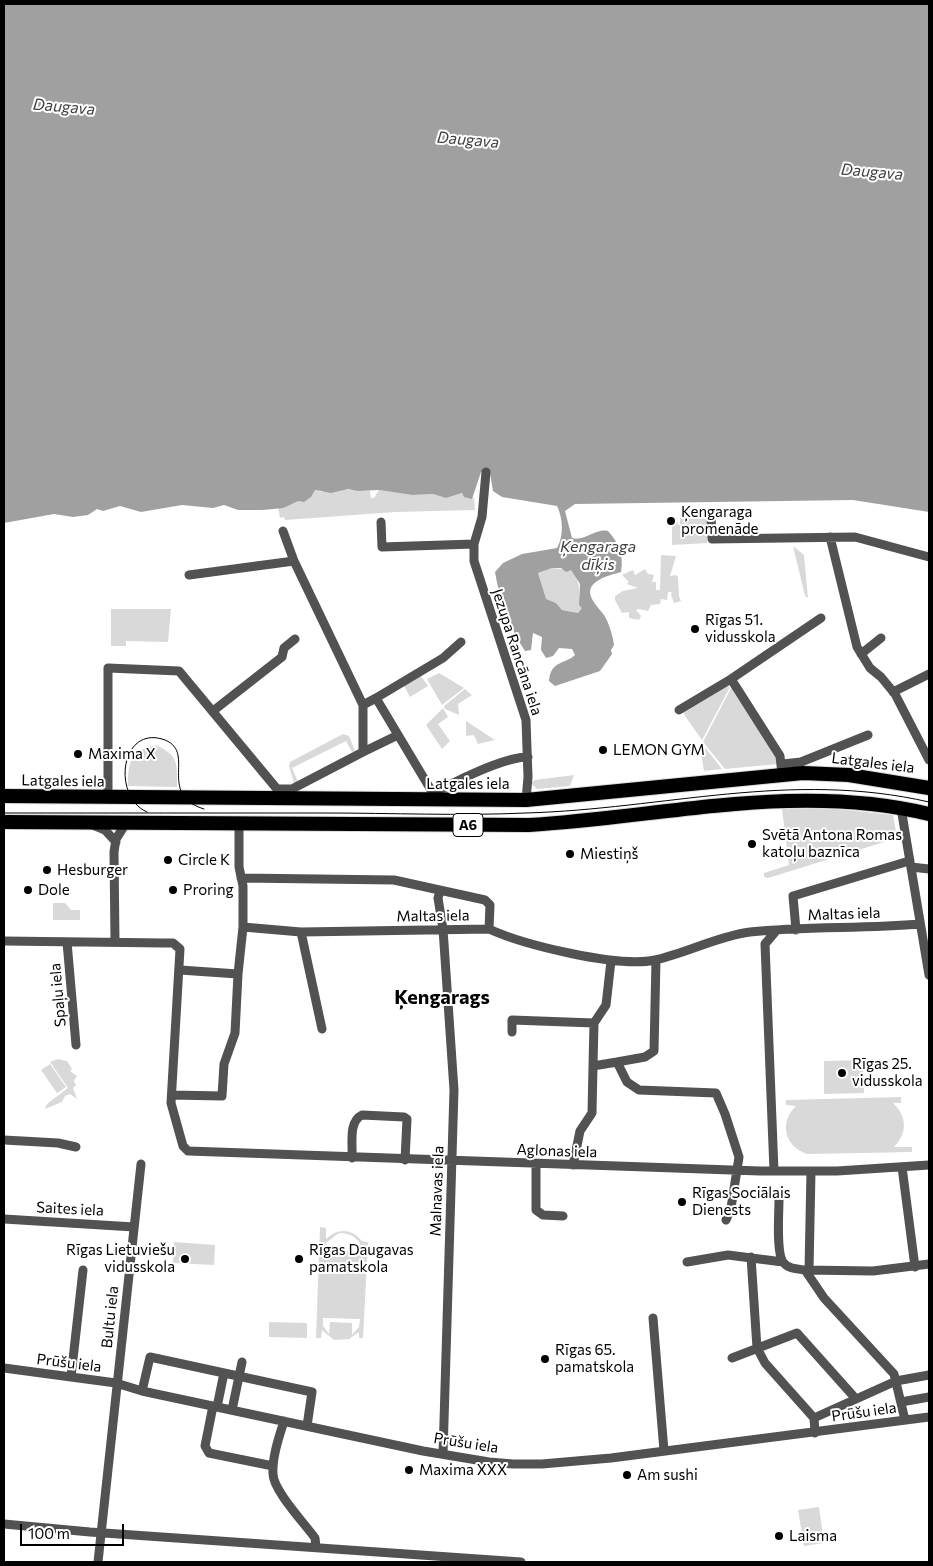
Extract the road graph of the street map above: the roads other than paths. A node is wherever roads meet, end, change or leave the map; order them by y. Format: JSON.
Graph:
{"nodes":[{"id":1,"x":486,"y":472,"type":"dead end"},
{"id":2,"x":711,"y":515,"type":"dead end"},
{"id":3,"x":381,"y":522,"type":"dead end"},
{"id":4,"x":283,"y":531,"type":"dead end"},
{"id":5,"x":830,"y":537,"type":"junction"},
{"id":6,"x":474,"y":544,"type":"junction"},
{"id":7,"x":929,"y":558,"type":"edge"},
{"id":8,"x":294,"y":561,"type":"junction"},
{"id":9,"x":189,"y":574,"type":"dead end"},
{"id":10,"x":821,"y":618,"type":"dead end"},
{"id":11,"x":881,"y":638,"type":"dead end"},
{"id":12,"x":295,"y":639,"type":"dead end"},
{"id":13,"x":461,"y":642,"type":"dead end"},
{"id":14,"x":861,"y":654,"type":"junction"},
{"id":15,"x":929,"y":674,"type":"edge"},
{"id":16,"x":731,"y":679,"type":"junction"},
{"id":17,"x":893,"y":692,"type":"junction"},
{"id":18,"x":376,"y":698,"type":"junction"},
{"id":19,"x":363,"y":705,"type":"junction"},
{"id":20,"x":679,"y":710,"type":"dead end"},
{"id":21,"x":214,"y":711,"type":"junction"},
{"id":22,"x":398,"y":735,"type":"junction"},
{"id":23,"x":868,"y":735,"type":"dead end"},
{"id":24,"x":363,"y":752,"type":"junction"},
{"id":25,"x":528,"y":757,"type":"junction"},
{"id":26,"x":929,"y":760,"type":"edge"},
{"id":27,"x":783,"y":769,"type":"junction"},
{"id":28,"x":929,"y":788,"type":"edge"},
{"id":29,"x":284,"y":794,"type":"junction"},
{"id":30,"x":437,"y":795,"type":"junction"},
{"id":31,"x":4,"y":796,"type":"edge"},
{"id":32,"x":108,"y":797,"type":"junction"},
{"id":33,"x":558,"y":799,"type":"junction"},
{"id":34,"x":526,"y":800,"type":"junction"},
{"id":35,"x":901,"y":808,"type":"junction"},
{"id":36,"x":929,"y":814,"type":"edge"},
{"id":37,"x":4,"y":822,"type":"edge"},
{"id":38,"x":85,"y":822,"type":"junction"},
{"id":39,"x":126,"y":823,"type":"junction"},
{"id":40,"x":560,"y":823,"type":"junction"},
{"id":41,"x":239,"y":824,"type":"junction"},
{"id":42,"x":116,"y":842,"type":"junction"},
{"id":43,"x":910,"y":864,"type":"junction"},
{"id":44,"x":929,"y":869,"type":"edge"},
{"id":45,"x":241,"y":878,"type":"junction"},
{"id":46,"x":440,"y":891,"type":"junction"},
{"id":47,"x":920,"y":924,"type":"junction"},
{"id":48,"x":243,"y":927,"type":"junction"},
{"id":49,"x":443,"y":929,"type":"junction"},
{"id":50,"x":489,"y":929,"type":"junction"},
{"id":51,"x":796,"y":930,"type":"junction"},
{"id":52,"x":776,"y":931,"type":"junction"},
{"id":53,"x":301,"y":932,"type":"junction"},
{"id":54,"x":752,"y":932,"type":"junction"},
{"id":55,"x":4,"y":940,"type":"edge"},
{"id":56,"x":67,"y":942,"type":"junction"},
{"id":57,"x":115,"y":942,"type":"junction"},
{"id":58,"x":765,"y":944,"type":"junction"},
{"id":59,"x":656,"y":960,"type":"junction"},
{"id":60,"x":611,"y":961,"type":"junction"},
{"id":61,"x":180,"y":970,"type":"junction"},
{"id":62,"x":238,"y":974,"type":"junction"},
{"id":63,"x":929,"y":975,"type":"edge"},
{"id":64,"x":594,"y":1023,"type":"junction"},
{"id":65,"x":322,"y":1029,"type":"dead end"},
{"id":66,"x":512,"y":1032,"type":"dead end"},
{"id":67,"x":76,"y":1045,"type":"dead end"},
{"id":68,"x":617,"y":1062,"type":"junction"},
{"id":69,"x":593,"y":1066,"type":"junction"},
{"id":70,"x":172,"y":1095,"type":"junction"},
{"id":71,"x":4,"y":1140,"type":"edge"},
{"id":72,"x":76,"y":1147,"type":"dead end"},
{"id":73,"x":352,"y":1158,"type":"junction"},
{"id":74,"x":405,"y":1160,"type":"junction"},
{"id":75,"x":452,"y":1161,"type":"junction"},
{"id":76,"x":142,"y":1164,"type":"dead end"},
{"id":77,"x":536,"y":1164,"type":"junction"},
{"id":78,"x":573,"y":1165,"type":"junction"},
{"id":79,"x":929,"y":1165,"type":"edge"},
{"id":80,"x":902,"y":1167,"type":"junction"},
{"id":81,"x":738,"y":1170,"type":"junction"},
{"id":82,"x":774,"y":1171,"type":"junction"},
{"id":83,"x":811,"y":1171,"type":"junction"},
{"id":84,"x":779,"y":1200,"type":"dead end"},
{"id":85,"x":563,"y":1216,"type":"dead end"},
{"id":86,"x":4,"y":1219,"type":"edge"},
{"id":87,"x":726,"y":1220,"type":"dead end"},
{"id":88,"x":134,"y":1227,"type":"junction"},
{"id":89,"x":751,"y":1257,"type":"junction"},
{"id":90,"x":687,"y":1262,"type":"dead end"},
{"id":91,"x":783,"y":1262,"type":"junction"},
{"id":92,"x":929,"y":1264,"type":"edge"},
{"id":93,"x":915,"y":1267,"type":"junction"},
{"id":94,"x":82,"y":1270,"type":"dead end"},
{"id":95,"x":807,"y":1270,"type":"junction"},
{"id":96,"x":653,"y":1318,"type":"dead end"},
{"id":97,"x":757,"y":1348,"type":"junction"},
{"id":98,"x":732,"y":1358,"type":"dead end"},
{"id":99,"x":242,"y":1362,"type":"dead end"},
{"id":100,"x":4,"y":1368,"type":"edge"},
{"id":101,"x":224,"y":1373,"type":"junction"},
{"id":102,"x":929,"y":1375,"type":"edge"},
{"id":103,"x":239,"y":1376,"type":"junction"},
{"id":104,"x":71,"y":1377,"type":"junction"},
{"id":105,"x":896,"y":1381,"type":"junction"},
{"id":106,"x":116,"y":1383,"type":"junction"},
{"id":107,"x":142,"y":1391,"type":"junction"},
{"id":108,"x":929,"y":1397,"type":"edge"},
{"id":109,"x":856,"y":1399,"type":"junction"},
{"id":110,"x":901,"y":1402,"type":"junction"},
{"id":111,"x":215,"y":1406,"type":"junction"},
{"id":112,"x":232,"y":1410,"type":"junction"},
{"id":113,"x":929,"y":1417,"type":"edge"},
{"id":114,"x":814,"y":1418,"type":"junction"},
{"id":115,"x":904,"y":1420,"type":"junction"},
{"id":116,"x":284,"y":1421,"type":"junction"},
{"id":117,"x":307,"y":1426,"type":"junction"},
{"id":118,"x":815,"y":1433,"type":"junction"},
{"id":119,"x":664,"y":1452,"type":"junction"},
{"id":120,"x":443,"y":1454,"type":"junction"},
{"id":121,"x":273,"y":1466,"type":"junction"},
{"id":122,"x":4,"y":1524,"type":"edge"},
{"id":123,"x":101,"y":1532,"type":"junction"},
{"id":124,"x":316,"y":1546,"type":"junction"},
{"id":125,"x":98,"y":1562,"type":"edge"},
{"id":126,"x":521,"y":1562,"type":"edge"}],
"edges":[{"from":1,"to":6,"type":"street"},
{"from":2,"to":5,"type":"street"},
{"from":3,"to":6,"type":"street"},
{"from":4,"to":8,"type":"street"},
{"from":5,"to":7,"type":"street"},
{"from":5,"to":14,"type":"street"},
{"from":6,"to":25,"type":"street","name":"Jezupa Rancāna iela"},
{"from":8,"to":9,"type":"street"},
{"from":8,"to":19,"type":"street"},
{"from":10,"to":16,"type":"street"},
{"from":11,"to":14,"type":"street"},
{"from":12,"to":21,"type":"street"},
{"from":13,"to":18,"type":"street"},
{"from":14,"to":17,"type":"street"},
{"from":15,"to":17,"type":"street"},
{"from":16,"to":20,"type":"street"},
{"from":16,"to":27,"type":"street"},
{"from":17,"to":26,"type":"street"},
{"from":18,"to":19,"type":"street"},
{"from":18,"to":22,"type":"street"},
{"from":19,"to":24,"type":"street"},
{"from":21,"to":29,"type":"street"},
{"from":21,"to":32,"type":"street"},
{"from":22,"to":24,"type":"street"},
{"from":22,"to":30,"type":"street"},
{"from":23,"to":27,"type":"street"},
{"from":24,"to":29,"type":"street"},
{"from":25,"to":30,"type":"street"},
{"from":25,"to":34,"type":"street","name":"Jezupa Rancāna iela"},
{"from":27,"to":28,"type":"highway","name":"Latgales iela","number":"A6"},
{"from":27,"to":33,"type":"highway","name":"Latgales iela","number":"A6"},
{"from":29,"to":30,"type":"highway","name":"Latgales iela","number":"A6"},
{"from":29,"to":32,"type":"highway","name":"Latgales iela","number":"A6"},
{"from":30,"to":34,"type":"highway","name":"Latgales iela","number":"A6"},
{"from":31,"to":32,"type":"highway","name":"Latgales iela","number":"A6"},
{"from":33,"to":34,"type":"highway","name":"Latgales iela","number":"A6"},
{"from":33,"to":40,"type":"highway"},
{"from":35,"to":36,"type":"highway","number":"A6"},
{"from":35,"to":40,"type":"highway","number":"A6"},
{"from":35,"to":43,"type":"street"},
{"from":37,"to":38,"type":"highway","number":"A6"},
{"from":38,"to":39,"type":"highway","number":"A6"},
{"from":38,"to":42,"type":"street"},
{"from":39,"to":41,"type":"highway","number":"A6"},
{"from":39,"to":42,"type":"street"},
{"from":40,"to":41,"type":"highway","number":"A6"},
{"from":41,"to":45,"type":"street"},
{"from":42,"to":57,"type":"street"},
{"from":43,"to":44,"type":"street"},
{"from":43,"to":47,"type":"street"},
{"from":43,"to":51,"type":"street"},
{"from":45,"to":46,"type":"street"},
{"from":45,"to":48,"type":"street"},
{"from":46,"to":49,"type":"street","name":"Malnavas iela"},
{"from":46,"to":50,"type":"street"},
{"from":47,"to":51,"type":"street","name":"Maltas iela"},
{"from":47,"to":63,"type":"street"},
{"from":48,"to":53,"type":"street","name":"Maltas iela"},
{"from":48,"to":62,"type":"street"},
{"from":49,"to":50,"type":"street","name":"Maltas iela"},
{"from":49,"to":53,"type":"street","name":"Maltas iela"},
{"from":49,"to":75,"type":"street","name":"Malnavas iela"},
{"from":50,"to":60,"type":"street","name":"Maltas iela"},
{"from":51,"to":52,"type":"street","name":"Maltas iela"},
{"from":52,"to":54,"type":"street","name":"Maltas iela"},
{"from":52,"to":58,"type":"street"},
{"from":53,"to":65,"type":"street"},
{"from":54,"to":58,"type":"street"},
{"from":54,"to":59,"type":"street","name":"Maltas iela"},
{"from":55,"to":56,"type":"street"},
{"from":56,"to":57,"type":"street"},
{"from":56,"to":67,"type":"street","name":"Spaļu iela"},
{"from":57,"to":61,"type":"street"},
{"from":58,"to":82,"type":"street"},
{"from":59,"to":60,"type":"street","name":"Maltas iela"},
{"from":59,"to":68,"type":"street"},
{"from":60,"to":64,"type":"street"},
{"from":61,"to":62,"type":"street"},
{"from":61,"to":70,"type":"street"},
{"from":62,"to":70,"type":"street"},
{"from":64,"to":66,"type":"street"},
{"from":64,"to":69,"type":"street"},
{"from":68,"to":69,"type":"street"},
{"from":68,"to":81,"type":"street"},
{"from":69,"to":78,"type":"street"},
{"from":70,"to":73,"type":"street","name":"Aglonas iela"},
{"from":71,"to":72,"type":"street"},
{"from":73,"to":74,"type":"street","name":"Aglonas iela"},
{"from":73,"to":74,"type":"street"},
{"from":74,"to":75,"type":"street","name":"Aglonas iela"},
{"from":75,"to":77,"type":"street","name":"Aglonas iela"},
{"from":75,"to":120,"type":"street","name":"Malnavas iela"},
{"from":76,"to":88,"type":"street","name":"Bultu iela"},
{"from":77,"to":78,"type":"street","name":"Aglonas iela"},
{"from":77,"to":85,"type":"street"},
{"from":78,"to":81,"type":"street","name":"Aglonas iela"},
{"from":79,"to":80,"type":"street","name":"Aglonas iela"},
{"from":80,"to":83,"type":"street","name":"Aglonas iela"},
{"from":80,"to":93,"type":"street"},
{"from":81,"to":82,"type":"street","name":"Aglonas iela"},
{"from":81,"to":87,"type":"street"},
{"from":82,"to":83,"type":"street","name":"Aglonas iela"},
{"from":83,"to":95,"type":"street"},
{"from":84,"to":91,"type":"street"},
{"from":86,"to":88,"type":"street","name":"Saites iela"},
{"from":88,"to":106,"type":"street","name":"Bultu iela"},
{"from":89,"to":90,"type":"street"},
{"from":89,"to":91,"type":"street"},
{"from":89,"to":97,"type":"street"},
{"from":91,"to":95,"type":"street"},
{"from":92,"to":93,"type":"street"},
{"from":93,"to":95,"type":"street"},
{"from":94,"to":104,"type":"street"},
{"from":95,"to":105,"type":"street"},
{"from":96,"to":119,"type":"street"},
{"from":97,"to":98,"type":"street"},
{"from":97,"to":109,"type":"street"},
{"from":97,"to":114,"type":"street"},
{"from":99,"to":103,"type":"street"},
{"from":100,"to":104,"type":"street","name":"Prūšu iela"},
{"from":101,"to":103,"type":"street"},
{"from":101,"to":107,"type":"street"},
{"from":101,"to":111,"type":"street"},
{"from":102,"to":105,"type":"street"},
{"from":103,"to":112,"type":"street"},
{"from":103,"to":117,"type":"street"},
{"from":104,"to":106,"type":"street","name":"Prūšu iela"},
{"from":105,"to":109,"type":"street"},
{"from":105,"to":110,"type":"street"},
{"from":106,"to":107,"type":"street","name":"Prūšu iela"},
{"from":106,"to":123,"type":"street","name":"Bultu iela"},
{"from":107,"to":111,"type":"street","name":"Prūšu iela"},
{"from":108,"to":110,"type":"street"},
{"from":109,"to":114,"type":"street"},
{"from":110,"to":115,"type":"street"},
{"from":111,"to":112,"type":"street","name":"Prūšu iela"},
{"from":111,"to":121,"type":"street"},
{"from":112,"to":116,"type":"street","name":"Prūšu iela"},
{"from":113,"to":115,"type":"street","name":"Prūšu iela"},
{"from":114,"to":118,"type":"street"},
{"from":115,"to":118,"type":"street","name":"Prūšu iela"},
{"from":116,"to":117,"type":"street","name":"Prūšu iela"},
{"from":116,"to":121,"type":"street"},
{"from":117,"to":120,"type":"street","name":"Prūšu iela"},
{"from":118,"to":119,"type":"street","name":"Prūšu iela"},
{"from":119,"to":120,"type":"street","name":"Prūšu iela"},
{"from":121,"to":124,"type":"street"},
{"from":122,"to":123,"type":"street"},
{"from":123,"to":124,"type":"street"},
{"from":123,"to":125,"type":"street","name":"Bultu iela"},
{"from":124,"to":126,"type":"street"}]}
